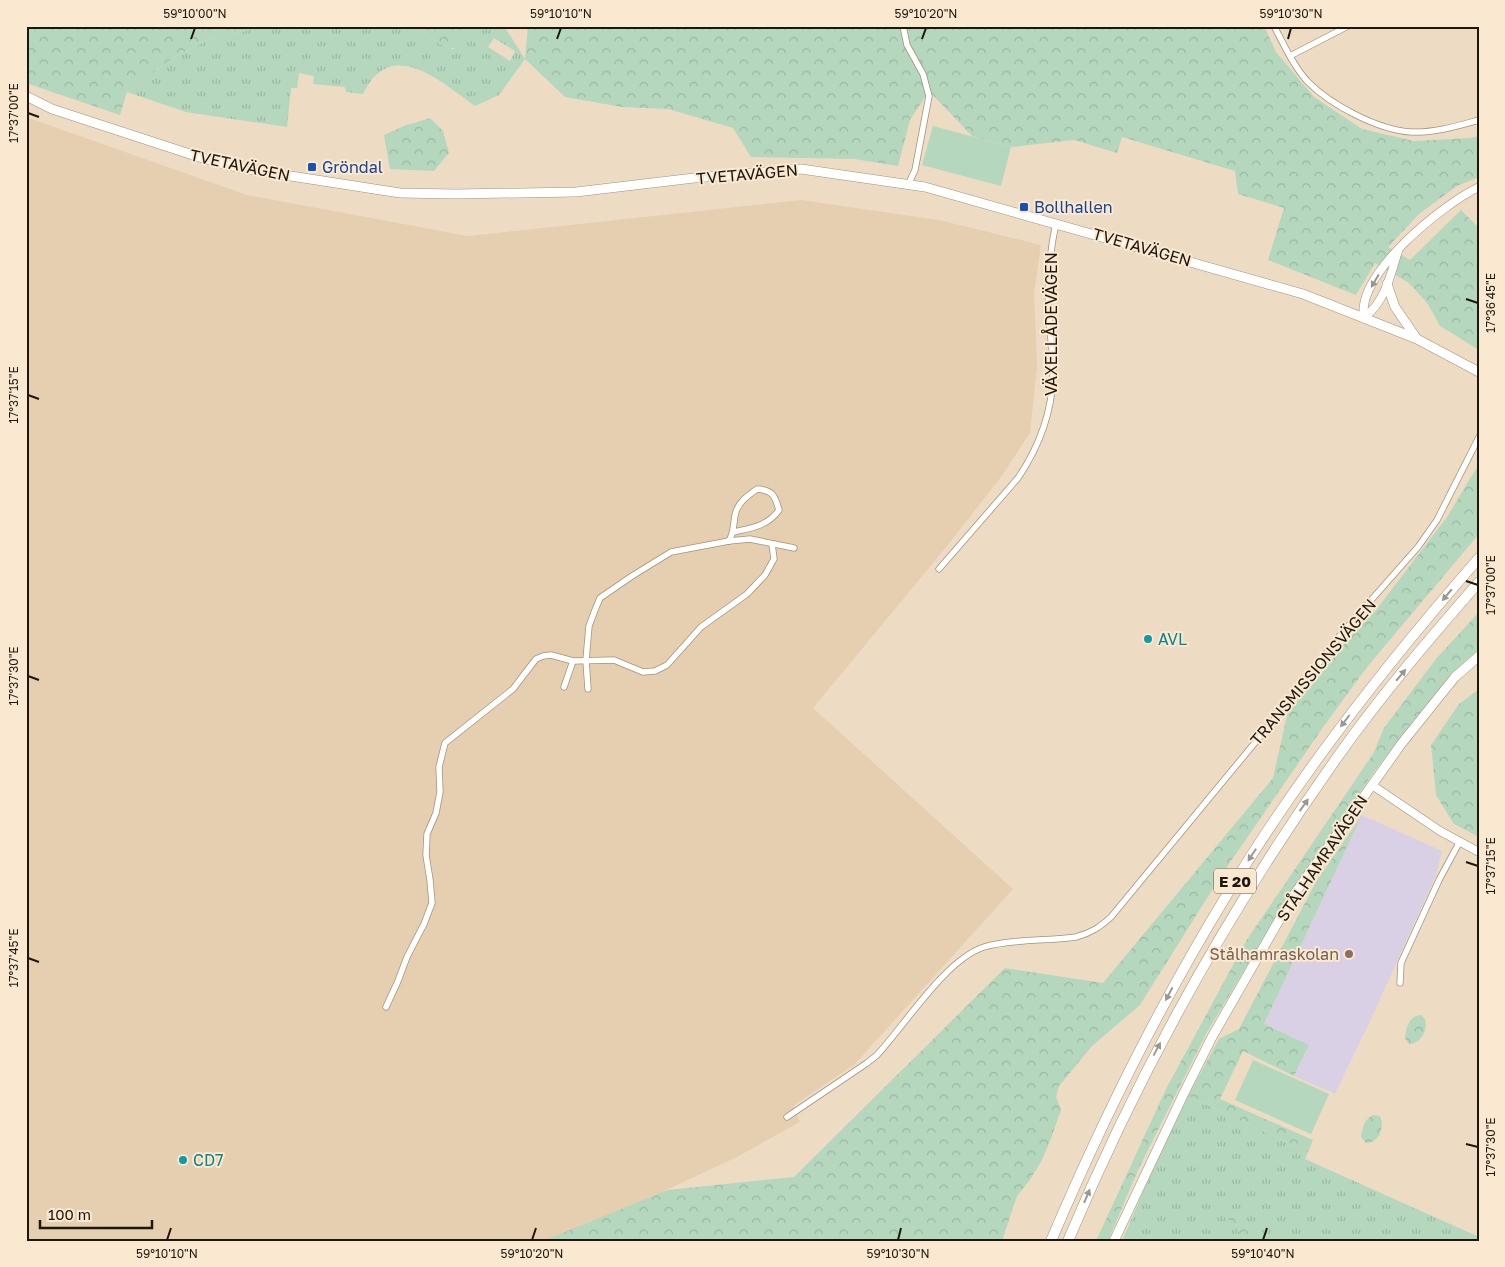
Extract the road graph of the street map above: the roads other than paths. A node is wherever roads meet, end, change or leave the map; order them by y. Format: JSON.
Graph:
{"nodes":[{"id":1,"x":903,"y":26,"type":"edge"},
{"id":2,"x":1274,"y":26,"type":"edge"},
{"id":3,"x":1348,"y":26,"type":"edge"},
{"id":4,"x":1290,"y":56,"type":"junction"},
{"id":5,"x":26,"y":96,"type":"edge"},
{"id":6,"x":1479,"y":120,"type":"edge"},
{"id":7,"x":908,"y":185,"type":"junction"},
{"id":8,"x":1479,"y":187,"type":"edge"},
{"id":9,"x":1056,"y":223,"type":"junction"},
{"id":10,"x":1398,"y":251,"type":"junction"},
{"id":11,"x":1387,"y":284,"type":"junction"},
{"id":12,"x":1364,"y":317,"type":"junction"},
{"id":13,"x":1417,"y":339,"type":"junction"},
{"id":14,"x":1479,"y":372,"type":"edge"},
{"id":15,"x":1479,"y":437,"type":"edge"},
{"id":16,"x":734,"y":532,"type":"junction"},
{"id":17,"x":729,"y":541,"type":"junction"},
{"id":18,"x":772,"y":544,"type":"junction"},
{"id":19,"x":794,"y":548,"type":"dead end"},
{"id":20,"x":1479,"y":558,"type":"edge"},
{"id":21,"x":940,"y":570,"type":"dead end"},
{"id":22,"x":1479,"y":582,"type":"edge"},
{"id":23,"x":1479,"y":656,"type":"edge"},
{"id":24,"x":586,"y":660,"type":"junction"},
{"id":25,"x":573,"y":661,"type":"junction"},
{"id":26,"x":564,"y":687,"type":"dead end"},
{"id":27,"x":588,"y":689,"type":"dead end"},
{"id":28,"x":1372,"y":785,"type":"junction"},
{"id":29,"x":1459,"y":843,"type":"junction"},
{"id":30,"x":1479,"y":852,"type":"edge"},
{"id":31,"x":1400,"y":983,"type":"dead end"},
{"id":32,"x":386,"y":1007,"type":"dead end"},
{"id":33,"x":787,"y":1117,"type":"dead end"},
{"id":34,"x":1051,"y":1241,"type":"edge"},
{"id":35,"x":1068,"y":1241,"type":"edge"},
{"id":36,"x":1114,"y":1241,"type":"edge"}],
"edges":[{"from":1,"to":7,"type":"street"},
{"from":2,"to":4,"type":"street"},
{"from":3,"to":4,"type":"street"},
{"from":4,"to":6,"type":"street"},
{"from":5,"to":7,"type":"main road","name":"TVETAVÄGEN"},
{"from":7,"to":9,"type":"main road","name":"TVETAVÄGEN"},
{"from":8,"to":10,"type":"street"},
{"from":9,"to":12,"type":"main road","name":"TVETAVÄGEN"},
{"from":9,"to":21,"type":"street","name":"VÄXELLÅDEVÄGEN"},
{"from":10,"to":11,"type":"street"},
{"from":10,"to":12,"type":"street","one_way":true},
{"from":11,"to":12,"type":"street"},
{"from":11,"to":13,"type":"main road"},
{"from":12,"to":13,"type":"main road","name":"TVETAVÄGEN"},
{"from":13,"to":14,"type":"main road","name":"TVETAVÄGEN"},
{"from":15,"to":33,"type":"street","name":"TRANSMISSIONSVÄGEN"},
{"from":16,"to":16,"type":"street"},
{"from":16,"to":17,"type":"street"},
{"from":17,"to":18,"type":"street"},
{"from":17,"to":24,"type":"street"},
{"from":18,"to":19,"type":"street"},
{"from":18,"to":24,"type":"street"},
{"from":20,"to":34,"type":"highway","number":"E 20","one_way":true},
{"from":35,"to":22,"type":"highway","number":"E 20","one_way":true},
{"from":23,"to":28,"type":"main road","name":"STÅLHAMRAVÄGEN"},
{"from":24,"to":25,"type":"street"},
{"from":24,"to":27,"type":"street"},
{"from":25,"to":26,"type":"street"},
{"from":25,"to":32,"type":"street"},
{"from":28,"to":29,"type":"street"},
{"from":28,"to":36,"type":"main road","name":"STÅLHAMRAVÄGEN"},
{"from":29,"to":30,"type":"street"},
{"from":29,"to":31,"type":"street"}]}
